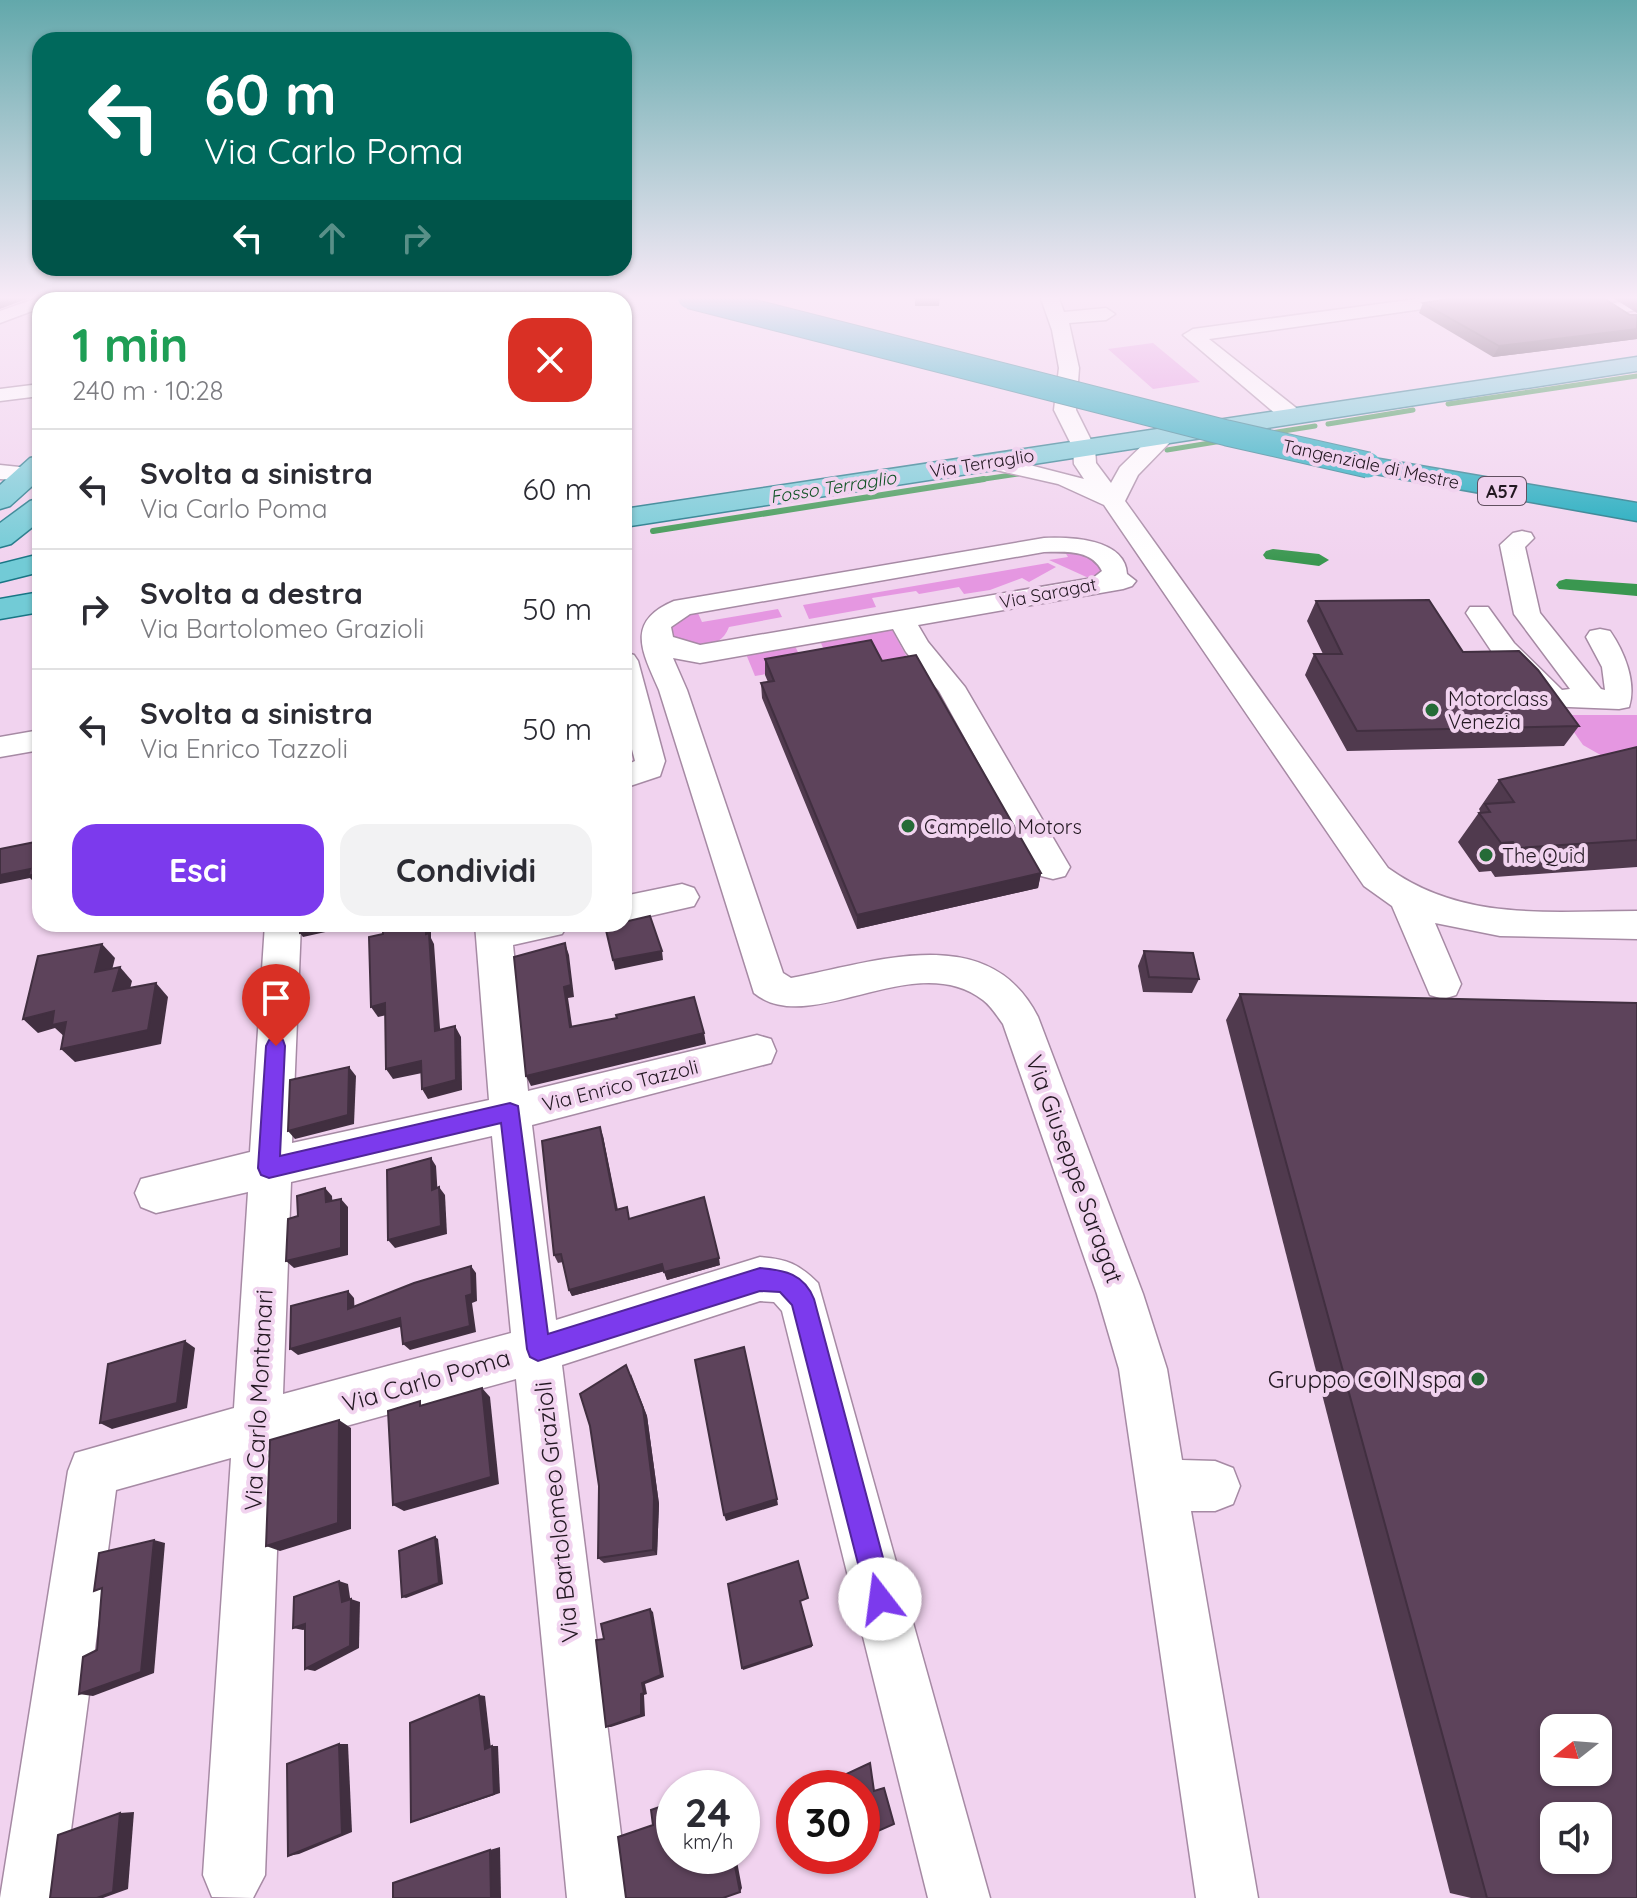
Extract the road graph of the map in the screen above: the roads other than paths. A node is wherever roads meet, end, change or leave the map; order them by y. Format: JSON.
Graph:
{"nodes":[{"id":1,"x":1037,"y":385,"type":"edge"},
{"id":2,"x":1067,"y":385,"type":"edge"},
{"id":3,"x":1079,"y":385,"type":"edge"},
{"id":4,"x":1254,"y":385,"type":"edge"},
{"id":5,"x":1501,"y":385,"type":"edge"},
{"id":6,"x":32,"y":391,"type":"edge"},
{"id":7,"x":0,"y":395,"type":"edge"},
{"id":8,"x":1292,"y":416,"type":"junction"},
{"id":9,"x":1165,"y":436,"type":"junction"},
{"id":10,"x":1090,"y":447,"type":"junction"},
{"id":11,"x":1369,"y":459,"type":"junction"},
{"id":12,"x":991,"y":462,"type":"junction"},
{"id":13,"x":1128,"y":472,"type":"junction"},
{"id":14,"x":32,"y":477,"type":"edge"},
{"id":15,"x":32,"y":477,"type":"edge"},
{"id":16,"x":1,"y":497,"type":"edge"},
{"id":17,"x":1637,"y":497,"type":"edge"},
{"id":18,"x":1113,"y":501,"type":"junction"},
{"id":19,"x":1637,"y":512,"type":"edge"},
{"id":20,"x":32,"y":513,"type":"edge"},
{"id":21,"x":632,"y":517,"type":"edge"},
{"id":22,"x":1134,"y":529,"type":"junction"},
{"id":23,"x":0,"y":538,"type":"edge"},
{"id":24,"x":1522,"y":538,"type":"dead end"},
{"id":25,"x":1044,"y":545,"type":"junction"},
{"id":26,"x":32,"y":565,"type":"edge"},
{"id":27,"x":0,"y":573,"type":"edge"},
{"id":28,"x":1164,"y":576,"type":"junction"},
{"id":29,"x":1102,"y":584,"type":"junction"},
{"id":30,"x":1479,"y":613,"type":"dead end"},
{"id":31,"x":929,"y":614,"type":"junction"},
{"id":32,"x":901,"y":619,"type":"junction"},
{"id":33,"x":657,"y":627,"type":"junction"},
{"id":34,"x":1600,"y":637,"type":"dead end"},
{"id":35,"x":700,"y":654,"type":"junction"},
{"id":36,"x":951,"y":687,"type":"junction"},
{"id":37,"x":673,"y":690,"type":"junction"},
{"id":38,"x":1592,"y":698,"type":"junction"},
{"id":39,"x":632,"y":727,"type":"edge"},
{"id":40,"x":32,"y":741,"type":"edge"},
{"id":41,"x":0,"y":747,"type":"edge"},
{"id":42,"x":637,"y":769,"type":"edge"},
{"id":43,"x":1053,"y":867,"type":"dead end"},
{"id":44,"x":682,"y":897,"type":"dead end"},
{"id":45,"x":1408,"y":902,"type":"junction"},
{"id":46,"x":632,"y":907,"type":"edge"},
{"id":47,"x":1637,"y":925,"type":"edge"},
{"id":48,"x":283,"y":932,"type":"edge"},
{"id":49,"x":494,"y":932,"type":"edge"},
{"id":50,"x":1443,"y":984,"type":"dead end"},
{"id":51,"x":757,"y":1051,"type":"dead end"},
{"id":52,"x":510,"y":1112,"type":"junction"},
{"id":53,"x":269,"y":1168,"type":"junction"},
{"id":54,"x":156,"y":1193,"type":"dead end"},
{"id":55,"x":538,"y":1349,"type":"junction"},
{"id":56,"x":257,"y":1427,"type":"junction"},
{"id":57,"x":1161,"y":1485,"type":"junction"},
{"id":58,"x":1215,"y":1486,"type":"dead end"},
{"id":59,"x":234,"y":1875,"type":"dead end"},
{"id":60,"x":31,"y":1898,"type":"edge"},
{"id":61,"x":598,"y":1898,"type":"edge"},
{"id":62,"x":959,"y":1898,"type":"edge"},
{"id":63,"x":1227,"y":1898,"type":"edge"}],
"edges":[{"from":1,"to":11,"type":"highway","name":"Tangenziale di Mestre","number":"A57","bridge":true},
{"from":2,"to":10,"type":"street"},
{"from":3,"to":11,"type":"highway","name":"Tangenziale di Mestre","number":"A57"},
{"from":4,"to":8,"type":"street"},
{"from":5,"to":8,"type":"main road","name":"Via Terraglio"},
{"from":6,"to":7,"type":"street"},
{"from":8,"to":9,"type":"main road","name":"Via Terraglio"},
{"from":9,"to":10,"type":"main road","name":"Via Terraglio"},
{"from":9,"to":13,"type":"street"},
{"from":10,"to":12,"type":"main road","name":"Via Terraglio"},
{"from":10,"to":13,"type":"street"},
{"from":10,"to":18,"type":"street"},
{"from":11,"to":17,"type":"highway","name":"Tangenziale di Mestre","number":"A57"},
{"from":11,"to":19,"type":"highway","name":"Tangenziale di Mestre","number":"A57"},
{"from":12,"to":18,"type":"street"},
{"from":12,"to":21,"type":"main road","name":"Via Terraglio"},
{"from":13,"to":18,"type":"street"},
{"from":14,"to":16,"type":"main road"},
{"from":15,"to":16,"type":"street"},
{"from":18,"to":22,"type":"street"},
{"from":20,"to":23,"type":"main road"},
{"from":22,"to":25,"type":"street"},
{"from":22,"to":28,"type":"street"},
{"from":24,"to":38,"type":"street"},
{"from":25,"to":29,"type":"street","name":"Via Saragat"},
{"from":25,"to":33,"type":"street","name":"Via Saragat"},
{"from":26,"to":27,"type":"main road"},
{"from":28,"to":29,"type":"street"},
{"from":28,"to":45,"type":"street"},
{"from":29,"to":31,"type":"street","name":"Via Saragat"},
{"from":30,"to":38,"type":"street"},
{"from":31,"to":32,"type":"street","name":"Via Saragat"},
{"from":31,"to":36,"type":"street"},
{"from":32,"to":35,"type":"street","name":"Via Saragat"},
{"from":32,"to":36,"type":"street"},
{"from":33,"to":35,"type":"street","name":"Via Saragat"},
{"from":33,"to":37,"type":"street"},
{"from":34,"to":38,"type":"street"},
{"from":35,"to":37,"type":"street"},
{"from":36,"to":43,"type":"street"},
{"from":37,"to":57,"type":"street","name":"Via Giuseppe Saragat"},
{"from":39,"to":42,"type":"street"},
{"from":40,"to":41,"type":"street"},
{"from":44,"to":46,"type":"street"},
{"from":45,"to":47,"type":"street"},
{"from":45,"to":50,"type":"street"},
{"from":48,"to":53,"type":"street","name":"Via Carlo Montanari"},
{"from":49,"to":52,"type":"street","name":"Via Bartolomeo Grazioli"},
{"from":51,"to":52,"type":"street","name":"Via Enrico Tazzoli"},
{"from":52,"to":53,"type":"street","name":"Via Enrico Tazzoli"},
{"from":52,"to":55,"type":"street","name":"Via Bartolomeo Grazioli"},
{"from":53,"to":54,"type":"street","name":"Via Enrico Tazzoli"},
{"from":53,"to":56,"type":"street","name":"Via Carlo Montanari"},
{"from":55,"to":56,"type":"street","name":"Via Carlo Poma"},
{"from":55,"to":61,"type":"street","name":"Via Bartolomeo Grazioli"},
{"from":55,"to":62,"type":"street","name":"Via Carlo Poma"},
{"from":56,"to":59,"type":"street","name":"Via Carlo Montanari"},
{"from":56,"to":60,"type":"street","name":"Via Carlo Poma"},
{"from":57,"to":58,"type":"street"},
{"from":57,"to":63,"type":"street","name":"Via Giuseppe Saragat"}]}
